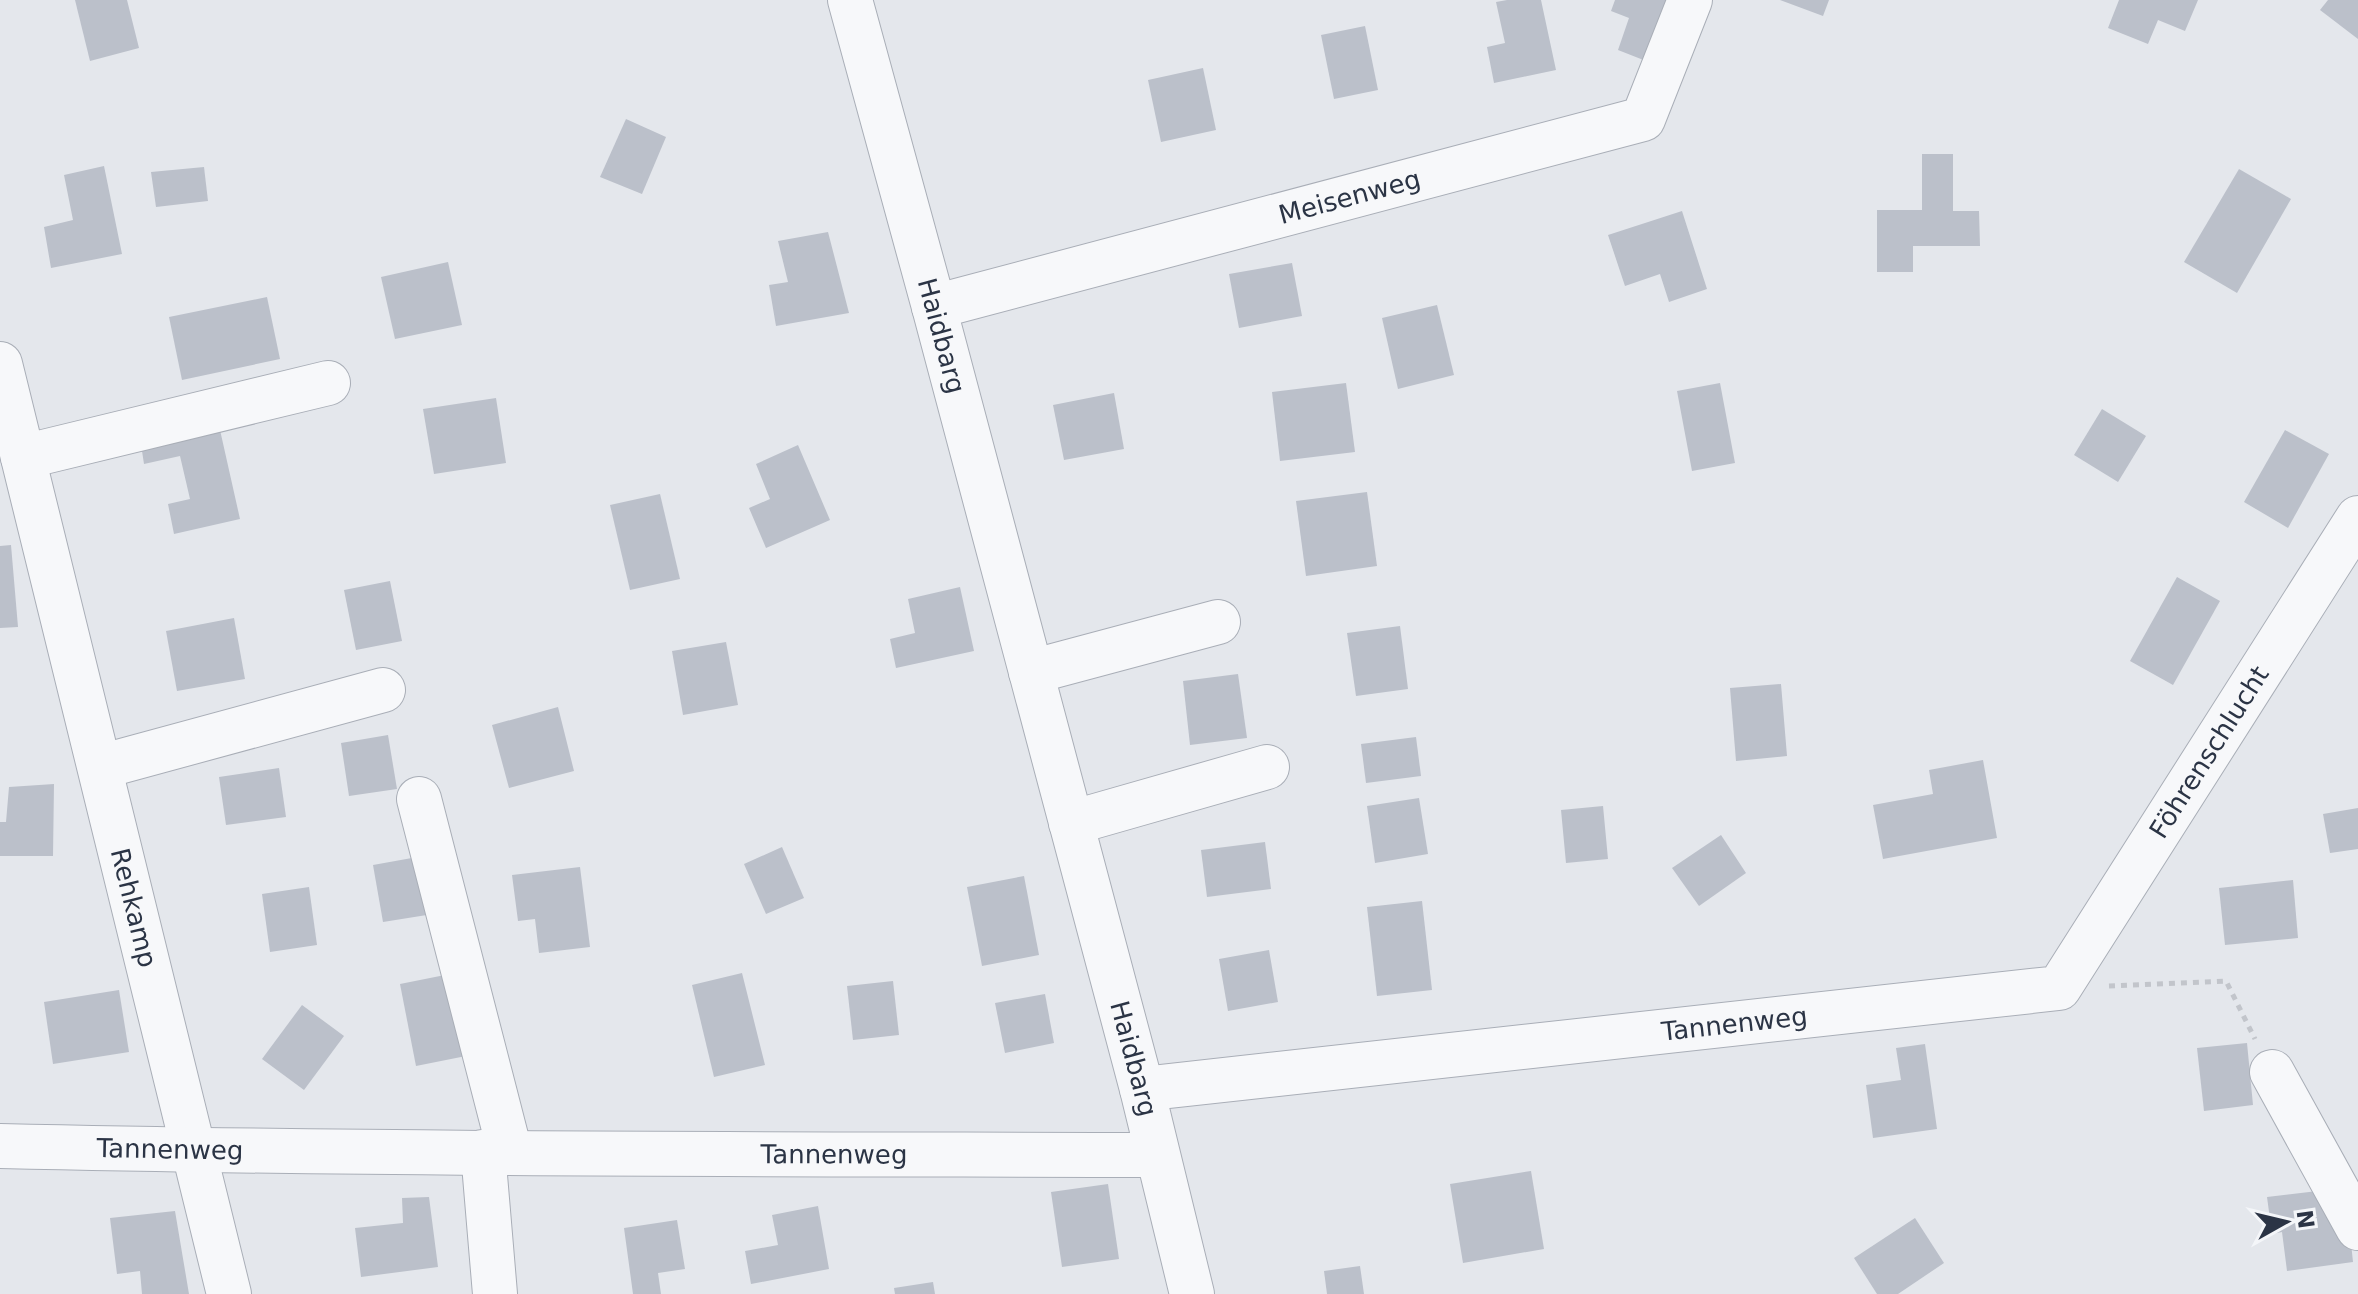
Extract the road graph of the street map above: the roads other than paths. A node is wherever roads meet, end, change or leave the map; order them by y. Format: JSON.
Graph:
{"nodes":[{"id":1,"x":850,"y":0,"type":"edge"},
{"id":2,"x":1690,"y":0,"type":"edge"},
{"id":3,"x":934,"y":307,"type":"junction"},
{"id":4,"x":0,"y":364,"type":"edge"},
{"id":5,"x":328,"y":383,"type":"dead end"},
{"id":6,"x":23,"y":457,"type":"junction"},
{"id":7,"x":2358,"y":518,"type":"edge"},
{"id":8,"x":19,"y":521,"type":"edge"},
{"id":9,"x":1218,"y":622,"type":"dead end"},
{"id":10,"x":1031,"y":672,"type":"junction"},
{"id":11,"x":383,"y":690,"type":"dead end"},
{"id":12,"x":100,"y":767,"type":"junction"},
{"id":13,"x":1267,"y":767,"type":"dead end"},
{"id":14,"x":419,"y":799,"type":"dead end"},
{"id":15,"x":1071,"y":823,"type":"junction"},
{"id":16,"x":2059,"y":988,"type":"joint"},
{"id":17,"x":2272,"y":1072,"type":"road end"},
{"id":18,"x":1142,"y":1089,"type":"junction"},
{"id":19,"x":0,"y":1146,"type":"edge"},
{"id":20,"x":194,"y":1150,"type":"junction"},
{"id":21,"x":497,"y":1152,"type":"junction"},
{"id":22,"x":1156,"y":1155,"type":"junction"},
{"id":23,"x":2358,"y":1228,"type":"edge"},
{"id":24,"x":229,"y":1294,"type":"edge"},
{"id":25,"x":495,"y":1294,"type":"edge"},
{"id":26,"x":1192,"y":1294,"type":"edge"}],
"edges":[{"from":1,"to":3,"type":"street","name":"Haidbarg"},
{"from":2,"to":3,"type":"street","name":"Meisenweg"},
{"from":3,"to":10,"type":"street","name":"Haidbarg"},
{"from":4,"to":6,"type":"street","name":"Rehkamp"},
{"from":5,"to":6,"type":"street"},
{"from":6,"to":8,"type":"street","name":"Rehkamp"},
{"from":7,"to":16,"type":"street","name":"Föhrenschlucht"},
{"from":8,"to":12,"type":"street","name":"Rehkamp"},
{"from":9,"to":10,"type":"street"},
{"from":10,"to":15,"type":"street","name":"Haidbarg"},
{"from":11,"to":12,"type":"street"},
{"from":12,"to":20,"type":"street","name":"Rehkamp"},
{"from":13,"to":15,"type":"street"},
{"from":14,"to":21,"type":"street"},
{"from":15,"to":18,"type":"street","name":"Haidbarg"},
{"from":16,"to":18,"type":"street","name":"Tannenweg"},
{"from":17,"to":23,"type":"street"},
{"from":18,"to":22,"type":"street","name":"Haidbarg"},
{"from":19,"to":20,"type":"street","name":"Tannenweg"},
{"from":20,"to":21,"type":"street","name":"Tannenweg"},
{"from":20,"to":24,"type":"street","name":"Rehkamp"},
{"from":21,"to":22,"type":"street","name":"Tannenweg"},
{"from":21,"to":25,"type":"street"},
{"from":22,"to":26,"type":"street","name":"Haidbarg"}]}
